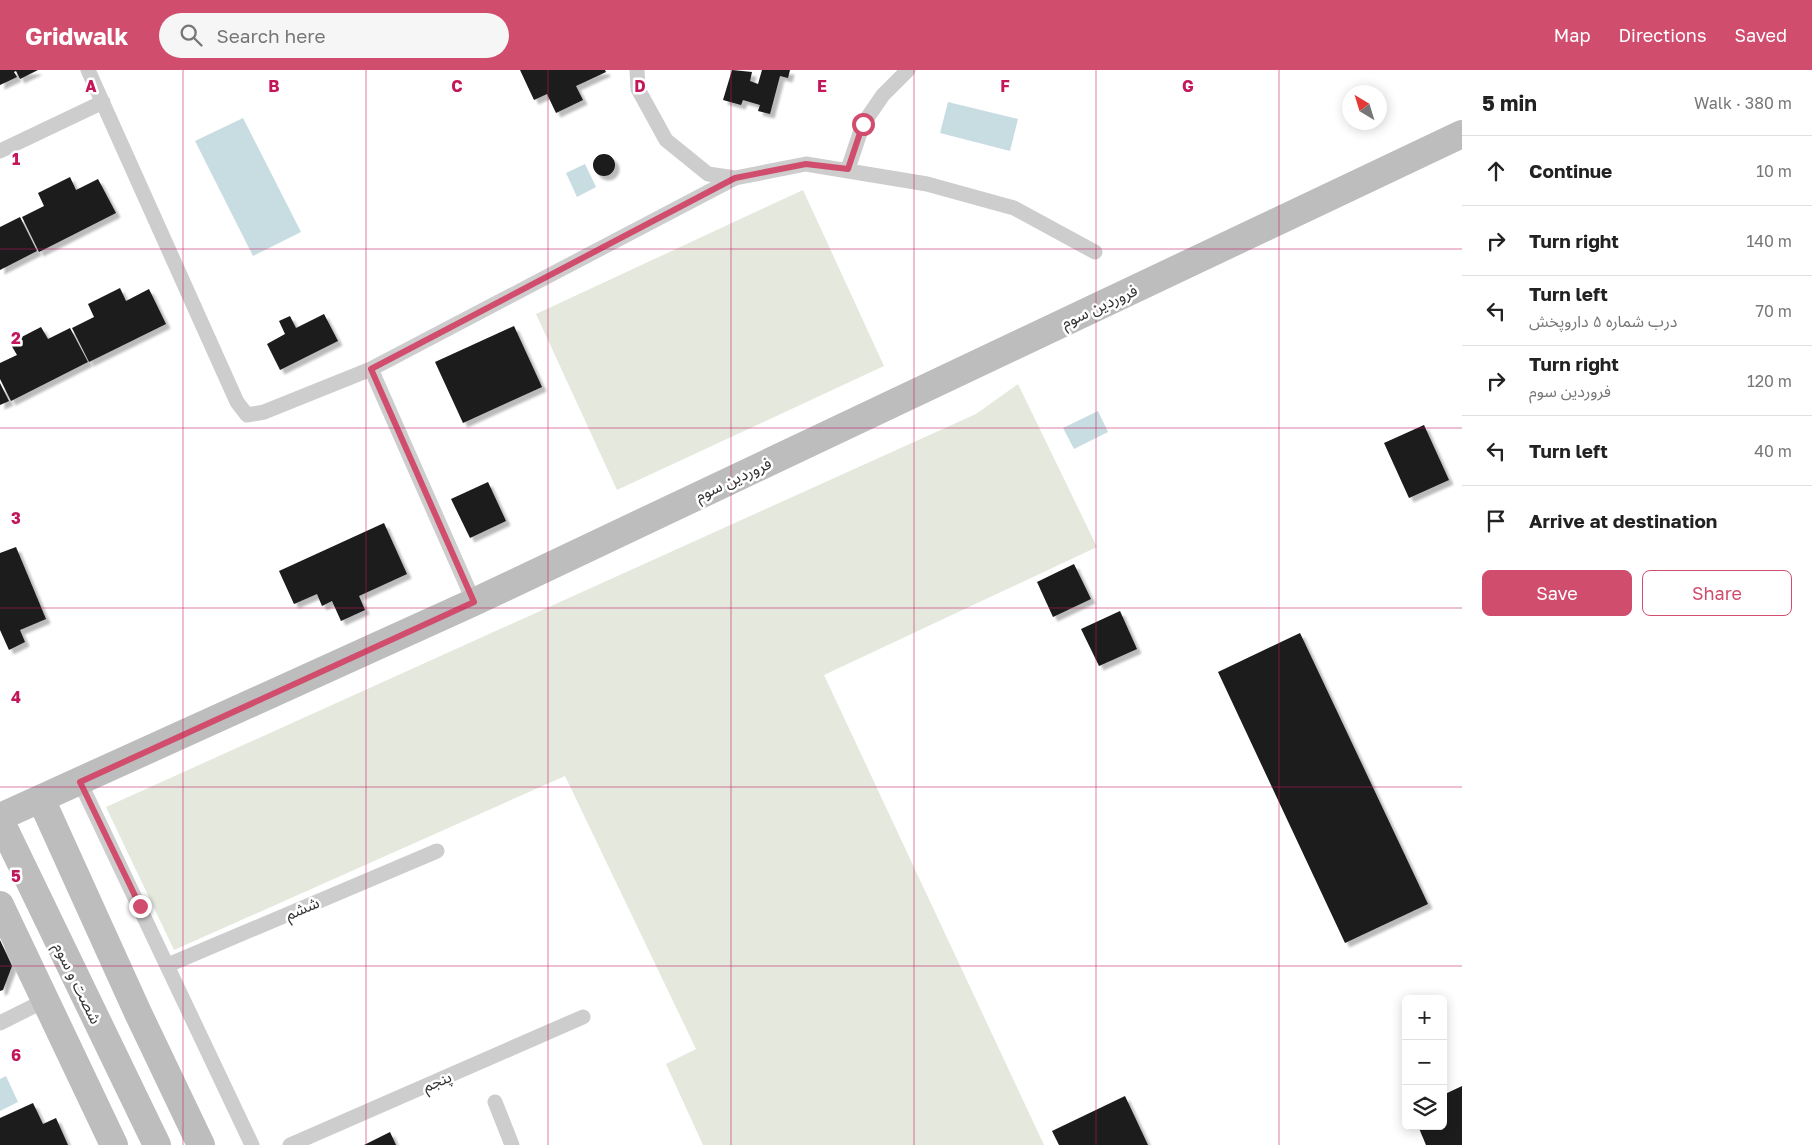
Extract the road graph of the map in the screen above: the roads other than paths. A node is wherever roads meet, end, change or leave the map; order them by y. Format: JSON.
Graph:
{"nodes":[{"id":1,"x":88,"y":70,"type":"edge"},
{"id":2,"x":637,"y":70,"type":"edge"},
{"id":3,"x":908,"y":70,"type":"edge"},
{"id":4,"x":103,"y":102,"type":"junction"},
{"id":5,"x":1462,"y":134,"type":"edge"},
{"id":6,"x":0,"y":151,"type":"edge"},
{"id":7,"x":848,"y":169,"type":"junction"},
{"id":8,"x":735,"y":178,"type":"junction"},
{"id":9,"x":1095,"y":252,"type":"dead end"},
{"id":10,"x":371,"y":369,"type":"junction"},
{"id":11,"x":474,"y":602,"type":"junction"},
{"id":12,"x":80,"y":782,"type":"junction"},
{"id":13,"x":41,"y":799,"type":"junction"},
{"id":14,"x":0,"y":818,"type":"edge"},
{"id":15,"x":437,"y":851,"type":"dead end"},
{"id":16,"x":0,"y":905,"type":"edge"},
{"id":17,"x":168,"y":965,"type":"junction"},
{"id":18,"x":44,"y":1002,"type":"junction"},
{"id":19,"x":583,"y":1018,"type":"dead end"},
{"id":20,"x":0,"y":1022,"type":"edge"},
{"id":21,"x":495,"y":1102,"type":"dead end"},
{"id":22,"x":114,"y":1145,"type":"edge"},
{"id":23,"x":157,"y":1145,"type":"edge"},
{"id":24,"x":201,"y":1145,"type":"edge"},
{"id":25,"x":252,"y":1145,"type":"edge"},
{"id":26,"x":290,"y":1145,"type":"edge"},
{"id":27,"x":512,"y":1145,"type":"edge"}],
"edges":[{"from":1,"to":4,"type":"lane"},
{"from":2,"to":8,"type":"lane"},
{"from":3,"to":7,"type":"lane"},
{"from":4,"to":6,"type":"lane"},
{"from":4,"to":10,"type":"lane"},
{"from":5,"to":11,"type":"street","name":"فروردین سوم"},
{"from":7,"to":8,"type":"lane"},
{"from":7,"to":9,"type":"lane"},
{"from":8,"to":10,"type":"lane"},
{"from":10,"to":11,"type":"lane"},
{"from":11,"to":12,"type":"street","name":"فروردین سوم"},
{"from":12,"to":13,"type":"street","name":"فروردین سوم"},
{"from":12,"to":17,"type":"lane"},
{"from":13,"to":14,"type":"street","name":"فروردین سوم"},
{"from":13,"to":24,"type":"street"},
{"from":14,"to":23,"type":"street","name":"شصت و سوم"},
{"from":15,"to":17,"type":"lane","name":"ششم"},
{"from":16,"to":18,"type":"street"},
{"from":17,"to":25,"type":"lane"},
{"from":18,"to":20,"type":"lane"},
{"from":18,"to":22,"type":"street"},
{"from":19,"to":26,"type":"lane","name":"پنجم"},
{"from":21,"to":27,"type":"lane"}]}
